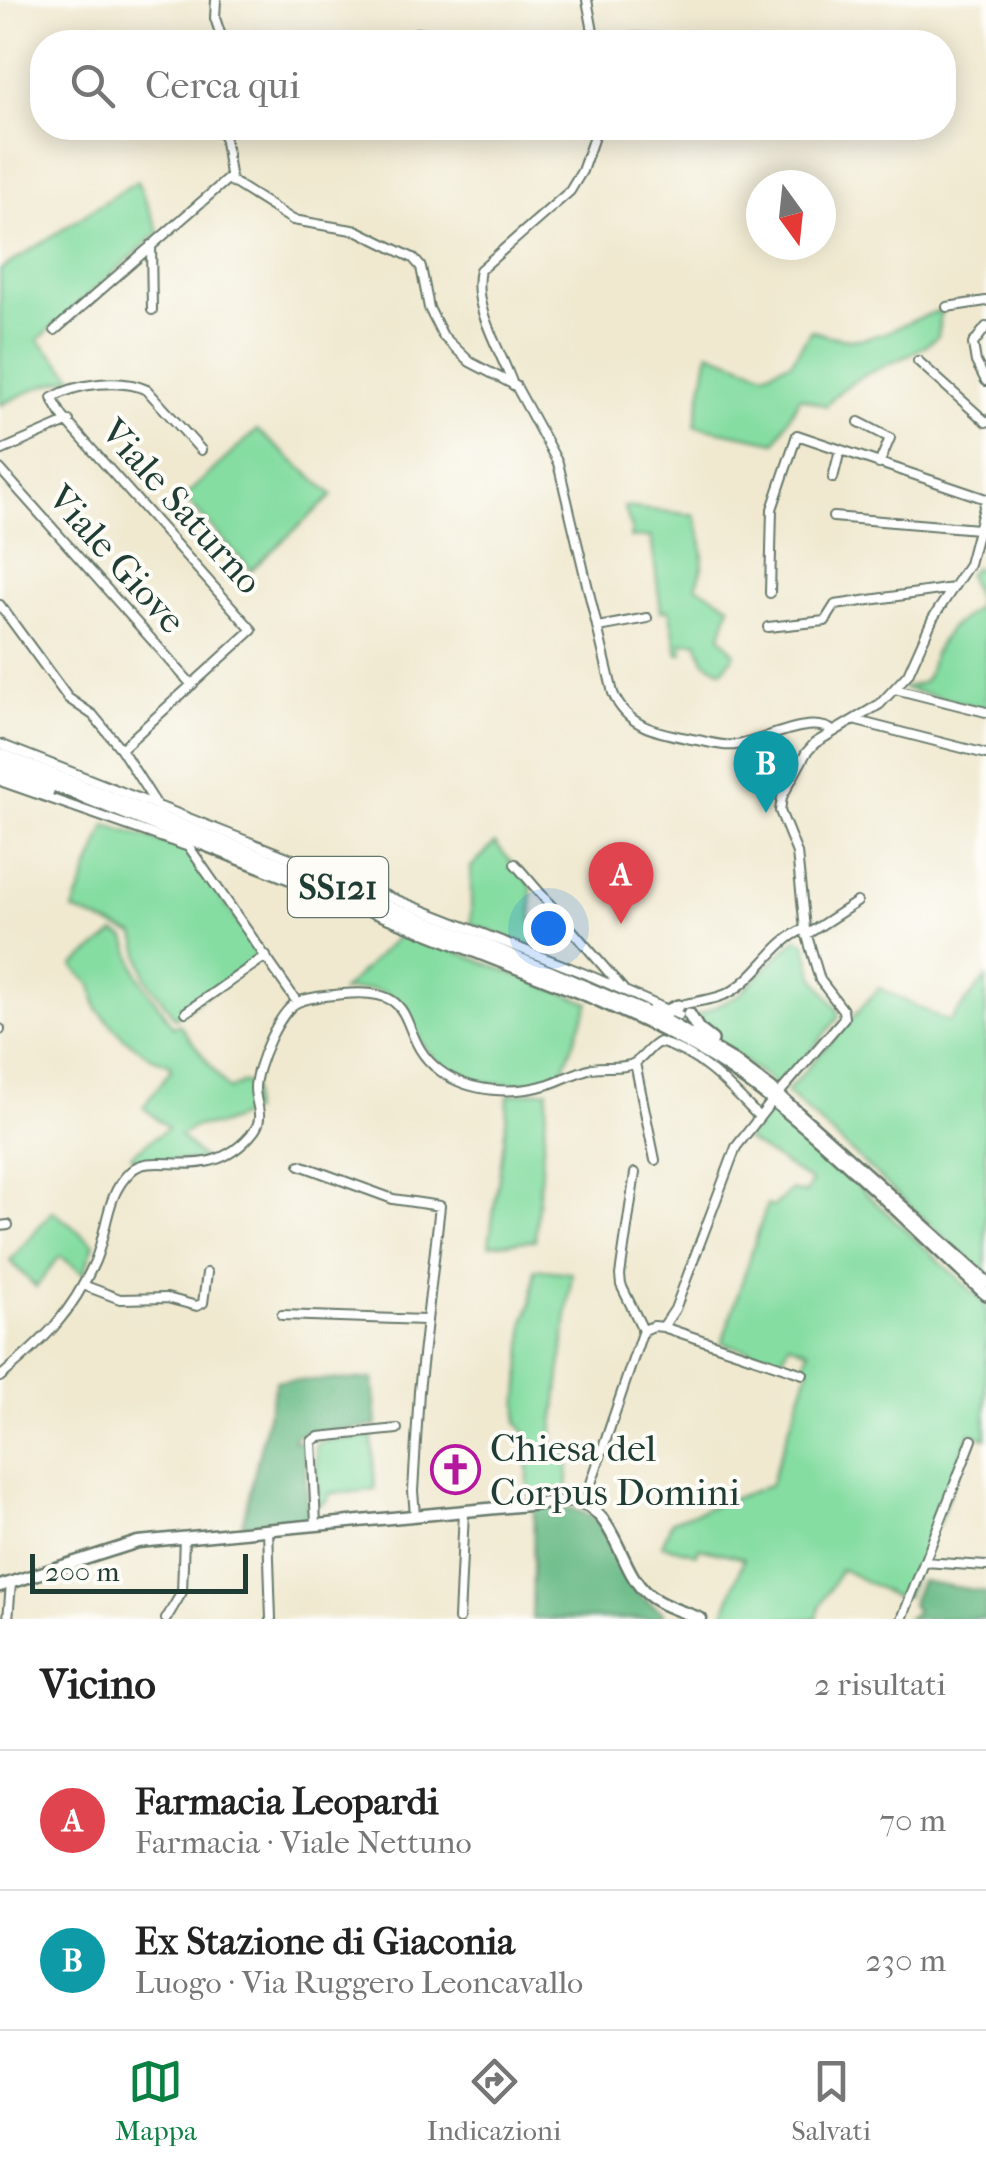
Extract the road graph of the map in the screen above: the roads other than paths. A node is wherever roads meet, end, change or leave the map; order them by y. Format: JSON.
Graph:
{"nodes":[{"id":1,"x":216,"y":0,"type":"edge"},
{"id":2,"x":587,"y":0,"type":"edge"},
{"id":3,"x":220,"y":30,"type":"edge"},
{"id":4,"x":592,"y":30,"type":"edge"},
{"id":5,"x":225,"y":140,"type":"edge"},
{"id":6,"x":593,"y":140,"type":"edge"},
{"id":7,"x":230,"y":177,"type":"junction"},
{"id":8,"x":151,"y":244,"type":"junction"},
{"id":9,"x":986,"y":302,"type":"edge"},
{"id":10,"x":947,"y":307,"type":"dead end"},
{"id":11,"x":152,"y":310,"type":"dead end"},
{"id":12,"x":986,"y":327,"type":"edge"},
{"id":13,"x":55,"y":330,"type":"dead end"},
{"id":14,"x":918,"y":362,"type":"dead end"},
{"id":15,"x":986,"y":381,"type":"edge"},
{"id":16,"x":513,"y":384,"type":"junction"},
{"id":17,"x":69,"y":420,"type":"junction"},
{"id":18,"x":859,"y":422,"type":"dead end"},
{"id":19,"x":986,"y":422,"type":"edge"},
{"id":20,"x":201,"y":450,"type":"dead end"},
{"id":21,"x":840,"y":450,"type":"junction"},
{"id":22,"x":0,"y":451,"type":"edge"},
{"id":23,"x":880,"y":464,"type":"junction"},
{"id":24,"x":0,"y":469,"type":"edge"},
{"id":25,"x":834,"y":478,"type":"dead end"},
{"id":26,"x":986,"y":499,"type":"edge"},
{"id":27,"x":833,"y":517,"type":"dead end"},
{"id":28,"x":978,"y":529,"type":"junction"},
{"id":29,"x":953,"y":588,"type":"junction"},
{"id":30,"x":770,"y":593,"type":"dead end"},
{"id":31,"x":0,"y":605,"type":"edge"},
{"id":32,"x":647,"y":618,"type":"dead end"},
{"id":33,"x":598,"y":627,"type":"junction"},
{"id":34,"x":768,"y":628,"type":"dead end"},
{"id":35,"x":192,"y":686,"type":"junction"},
{"id":36,"x":895,"y":689,"type":"junction"},
{"id":37,"x":986,"y":712,"type":"edge"},
{"id":38,"x":857,"y":720,"type":"junction"},
{"id":39,"x":833,"y":731,"type":"junction"},
{"id":40,"x":0,"y":744,"type":"edge"},
{"id":41,"x":121,"y":750,"type":"junction"},
{"id":42,"x":0,"y":754,"type":"edge"},
{"id":43,"x":986,"y":754,"type":"edge"},
{"id":44,"x":0,"y":764,"type":"edge"},
{"id":45,"x":0,"y":778,"type":"edge"},
{"id":46,"x":158,"y":806,"type":"junction"},
{"id":47,"x":110,"y":807,"type":"junction"},
{"id":48,"x":514,"y":864,"type":"dead end"},
{"id":49,"x":857,"y":902,"type":"dead end"},
{"id":50,"x":805,"y":932,"type":"junction"},
{"id":51,"x":266,"y":956,"type":"junction"},
{"id":52,"x":623,"y":989,"type":"junction"},
{"id":53,"x":297,"y":1002,"type":"junction"},
{"id":54,"x":186,"y":1012,"type":"dead end"},
{"id":55,"x":676,"y":1016,"type":"junction"},
{"id":56,"x":634,"y":1064,"type":"junction"},
{"id":57,"x":753,"y":1074,"type":"junction"},
{"id":58,"x":782,"y":1090,"type":"dead end"},
{"id":59,"x":769,"y":1105,"type":"dead end"},
{"id":60,"x":759,"y":1117,"type":"junction"},
{"id":61,"x":655,"y":1160,"type":"dead end"},
{"id":62,"x":300,"y":1165,"type":"dead end"},
{"id":63,"x":635,"y":1173,"type":"dead end"},
{"id":64,"x":208,"y":1272,"type":"dead end"},
{"id":65,"x":986,"y":1282,"type":"edge"},
{"id":66,"x":82,"y":1286,"type":"junction"},
{"id":67,"x":986,"y":1294,"type":"edge"},
{"id":68,"x":282,"y":1315,"type":"dead end"},
{"id":69,"x":425,"y":1320,"type":"junction"},
{"id":70,"x":662,"y":1327,"type":"junction"},
{"id":71,"x":644,"y":1330,"type":"junction"},
{"id":72,"x":804,"y":1374,"type":"dead end"},
{"id":73,"x":0,"y":1377,"type":"edge"},
{"id":74,"x":397,"y":1429,"type":"dead end"},
{"id":75,"x":972,"y":1440,"type":"dead end"},
{"id":76,"x":584,"y":1504,"type":"junction"},
{"id":77,"x":464,"y":1510,"type":"junction"},
{"id":78,"x":415,"y":1515,"type":"junction"},
{"id":79,"x":316,"y":1524,"type":"junction"},
{"id":80,"x":268,"y":1529,"type":"junction"},
{"id":81,"x":184,"y":1537,"type":"junction"},
{"id":82,"x":924,"y":1562,"type":"junction"},
{"id":83,"x":986,"y":1566,"type":"edge"},
{"id":84,"x":5,"y":1585,"type":"edge"},
{"id":85,"x":8,"y":1619,"type":"edge"},
{"id":86,"x":166,"y":1619,"type":"edge"},
{"id":87,"x":271,"y":1619,"type":"edge"},
{"id":88,"x":459,"y":1619,"type":"edge"},
{"id":89,"x":701,"y":1619,"type":"edge"},
{"id":90,"x":902,"y":1619,"type":"edge"}],
"edges":[{"from":1,"to":3,"type":"street"},
{"from":2,"to":4,"type":"street"},
{"from":5,"to":7,"type":"street"},
{"from":6,"to":16,"type":"street"},
{"from":7,"to":8,"type":"street"},
{"from":7,"to":16,"type":"street"},
{"from":8,"to":11,"type":"street"},
{"from":8,"to":13,"type":"street"},
{"from":9,"to":10,"type":"street"},
{"from":12,"to":15,"type":"street"},
{"from":14,"to":19,"type":"street"},
{"from":16,"to":33,"type":"street"},
{"from":17,"to":20,"type":"street"},
{"from":17,"to":22,"type":"street"},
{"from":17,"to":35,"type":"street","name":"Viale Saturno"},
{"from":18,"to":23,"type":"street"},
{"from":21,"to":23,"type":"street"},
{"from":21,"to":25,"type":"street"},
{"from":21,"to":30,"type":"street"},
{"from":23,"to":26,"type":"street"},
{"from":24,"to":35,"type":"street","name":"Viale Giove"},
{"from":26,"to":28,"type":"street"},
{"from":27,"to":28,"type":"street"},
{"from":28,"to":29,"type":"street"},
{"from":29,"to":34,"type":"street"},
{"from":29,"to":36,"type":"street"},
{"from":31,"to":41,"type":"street"},
{"from":32,"to":33,"type":"street"},
{"from":33,"to":39,"type":"street"},
{"from":35,"to":41,"type":"street"},
{"from":36,"to":37,"type":"street"},
{"from":36,"to":38,"type":"street"},
{"from":38,"to":39,"type":"street"},
{"from":38,"to":43,"type":"street"},
{"from":39,"to":50,"type":"street"},
{"from":40,"to":46,"type":"street"},
{"from":41,"to":46,"type":"street"},
{"from":42,"to":55,"type":"main road","number":"SS121"},
{"from":44,"to":47,"type":"main road","number":"SS121"},
{"from":45,"to":47,"type":"main road"},
{"from":45,"to":51,"type":"street"},
{"from":46,"to":52,"type":"street"},
{"from":47,"to":55,"type":"main road","number":"SS121"},
{"from":48,"to":52,"type":"street"},
{"from":49,"to":50,"type":"street"},
{"from":50,"to":55,"type":"street"},
{"from":50,"to":58,"type":"street"},
{"from":51,"to":53,"type":"street"},
{"from":51,"to":54,"type":"street"},
{"from":52,"to":55,"type":"street"},
{"from":53,"to":56,"type":"street"},
{"from":53,"to":66,"type":"street"},
{"from":55,"to":56,"type":"street"},
{"from":55,"to":57,"type":"main road","number":"SS121"},
{"from":55,"to":57,"type":"main road"},
{"from":55,"to":60,"type":"street"},
{"from":55,"to":67,"type":"main road","number":"SS121"},
{"from":56,"to":61,"type":"street"},
{"from":57,"to":65,"type":"main road","number":"SS121"},
{"from":59,"to":60,"type":"street"},
{"from":60,"to":70,"type":"street"},
{"from":62,"to":69,"type":"street"},
{"from":63,"to":71,"type":"street"},
{"from":64,"to":66,"type":"street"},
{"from":66,"to":73,"type":"street"},
{"from":68,"to":69,"type":"street"},
{"from":69,"to":78,"type":"street"},
{"from":70,"to":71,"type":"street"},
{"from":70,"to":72,"type":"street"},
{"from":71,"to":76,"type":"street"},
{"from":74,"to":79,"type":"street"},
{"from":75,"to":82,"type":"street"},
{"from":76,"to":77,"type":"street"},
{"from":76,"to":89,"type":"street"},
{"from":77,"to":78,"type":"street"},
{"from":77,"to":88,"type":"street"},
{"from":78,"to":79,"type":"street"},
{"from":79,"to":80,"type":"street"},
{"from":80,"to":81,"type":"street"},
{"from":80,"to":87,"type":"street"},
{"from":81,"to":84,"type":"street"},
{"from":81,"to":86,"type":"street"},
{"from":82,"to":83,"type":"street"},
{"from":82,"to":90,"type":"street"},
{"from":84,"to":85,"type":"street"}]}
